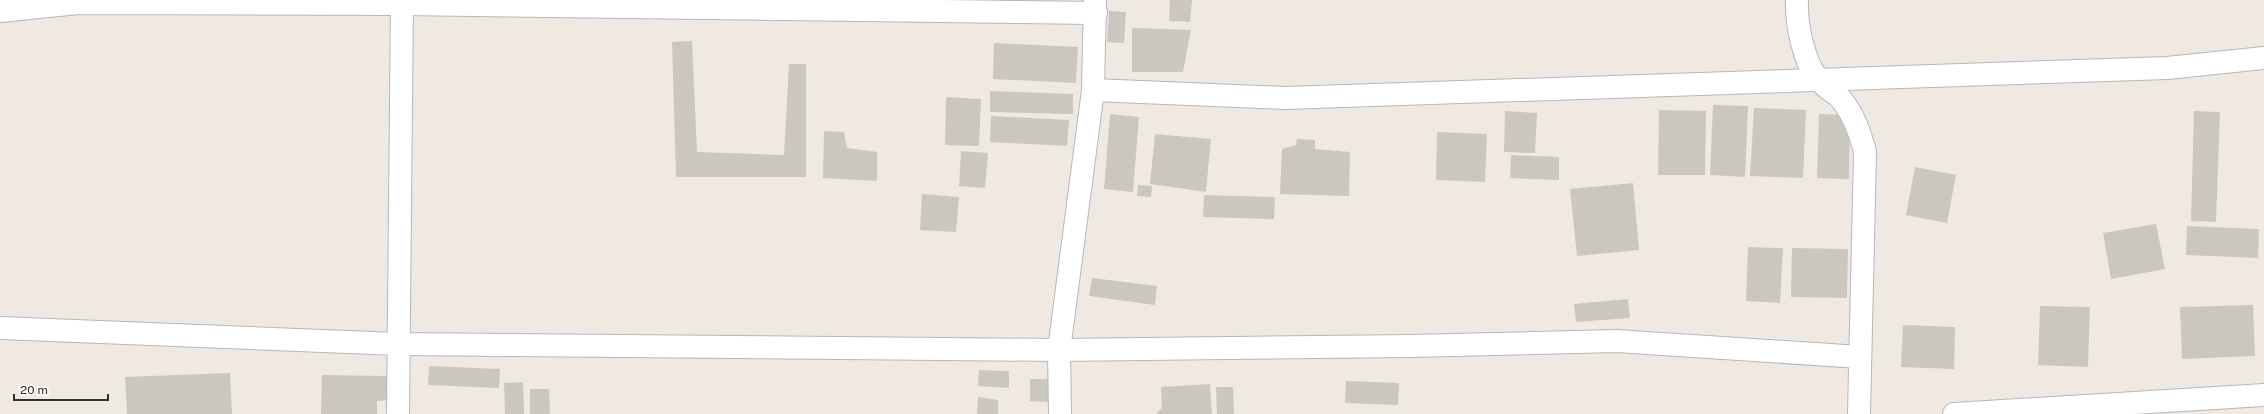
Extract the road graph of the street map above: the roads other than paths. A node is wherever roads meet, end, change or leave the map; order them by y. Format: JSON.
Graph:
{"nodes":[{"id":1,"x":1797,"y":0,"type":"edge"},
{"id":2,"x":402,"y":2,"type":"edge"},
{"id":3,"x":1096,"y":7,"type":"edge"},
{"id":4,"x":0,"y":11,"type":"edge"},
{"id":5,"x":2264,"y":58,"type":"edge"},
{"id":6,"x":1818,"y":78,"type":"junction"},
{"id":7,"x":1093,"y":90,"type":"junction"},
{"id":8,"x":0,"y":328,"type":"edge"},
{"id":9,"x":398,"y":344,"type":"junction"},
{"id":10,"x":1059,"y":350,"type":"junction"},
{"id":11,"x":1860,"y":357,"type":"junction"},
{"id":12,"x":2264,"y":395,"type":"edge"},
{"id":13,"x":398,"y":414,"type":"edge"},
{"id":14,"x":1060,"y":414,"type":"edge"},
{"id":15,"x":1859,"y":414,"type":"edge"},
{"id":16,"x":1954,"y":414,"type":"edge"}],
"edges":[{"from":1,"to":6,"type":"street"},
{"from":2,"to":3,"type":"street"},
{"from":2,"to":4,"type":"street"},
{"from":2,"to":9,"type":"street"},
{"from":3,"to":7,"type":"street"},
{"from":5,"to":6,"type":"street"},
{"from":6,"to":7,"type":"street"},
{"from":6,"to":11,"type":"street"},
{"from":7,"to":10,"type":"street"},
{"from":8,"to":9,"type":"street"},
{"from":9,"to":10,"type":"street"},
{"from":9,"to":13,"type":"street"},
{"from":10,"to":11,"type":"street"},
{"from":10,"to":14,"type":"street"},
{"from":11,"to":15,"type":"street"},
{"from":12,"to":16,"type":"street"}]}
